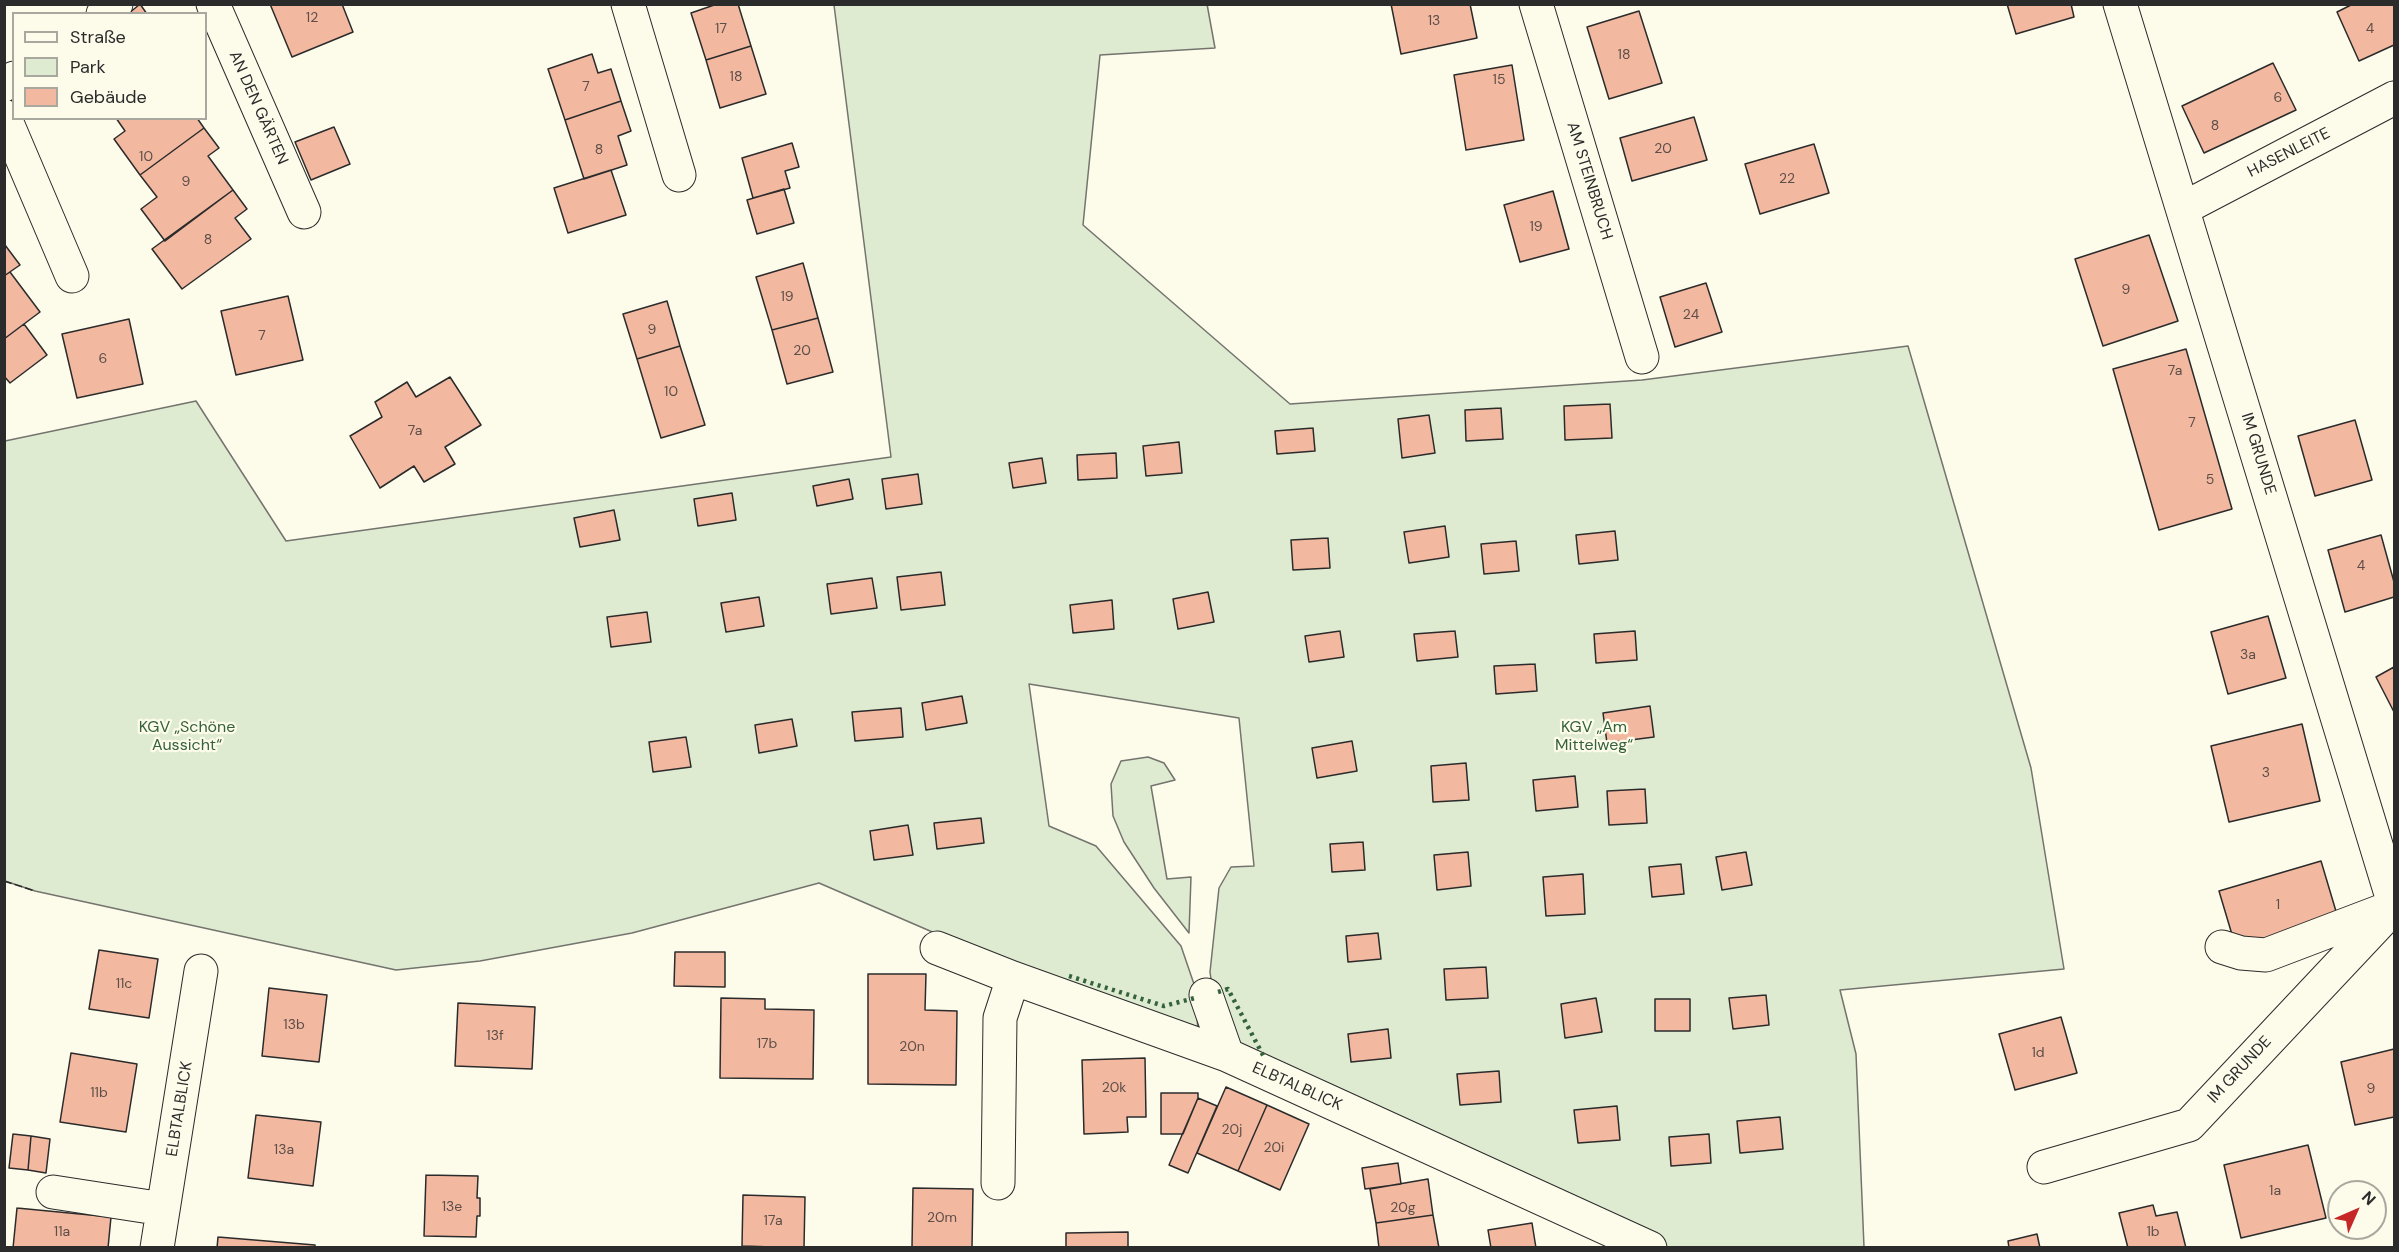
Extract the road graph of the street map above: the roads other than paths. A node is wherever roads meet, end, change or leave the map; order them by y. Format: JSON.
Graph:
{"nodes":[{"id":1,"x":213,"y":4,"type":"edge"},
{"id":2,"x":628,"y":4,"type":"edge"},
{"id":3,"x":1536,"y":4,"type":"edge"},
{"id":4,"x":2120,"y":4,"type":"edge"},
{"id":5,"x":2394,"y":98,"type":"edge"},
{"id":6,"x":4,"y":116,"type":"edge"},
{"id":7,"x":679,"y":175,"type":"dead end"},
{"id":8,"x":2184,"y":208,"type":"junction"},
{"id":9,"x":304,"y":212,"type":"dead end"},
{"id":10,"x":72,"y":276,"type":"dead end"},
{"id":11,"x":1642,"y":357,"type":"dead end"},
{"id":12,"x":2394,"y":906,"type":"edge"},
{"id":13,"x":2222,"y":947,"type":"dead end"},
{"id":14,"x":937,"y":948,"type":"dead end"},
{"id":15,"x":201,"y":970,"type":"dead end"},
{"id":16,"x":1013,"y":978,"type":"junction"},
{"id":17,"x":1206,"y":995,"type":"dead end"},
{"id":18,"x":1227,"y":1055,"type":"junction"},
{"id":19,"x":2044,"y":1167,"type":"dead end"},
{"id":20,"x":998,"y":1183,"type":"dead end"},
{"id":21,"x":53,"y":1192,"type":"dead end"},
{"id":22,"x":163,"y":1209,"type":"junction"},
{"id":23,"x":158,"y":1248,"type":"edge"},
{"id":24,"x":1650,"y":1248,"type":"edge"}],
"edges":[{"from":1,"to":9,"type":"street","name":"AN DEN GÄRTEN"},
{"from":2,"to":7,"type":"street"},
{"from":3,"to":11,"type":"street","name":"AM STEINBRUCH"},
{"from":4,"to":8,"type":"street","name":"IM GRUNDE"},
{"from":5,"to":8,"type":"street","name":"HASENLEITE"},
{"from":6,"to":10,"type":"street"},
{"from":8,"to":12,"type":"street","name":"IM GRUNDE"},
{"from":12,"to":13,"type":"street"},
{"from":12,"to":19,"type":"street","name":"IM GRUNDE"},
{"from":14,"to":16,"type":"street","name":"ELBTALBLICK"},
{"from":15,"to":22,"type":"street","name":"ELBTALBLICK"},
{"from":16,"to":18,"type":"street","name":"ELBTALBLICK"},
{"from":16,"to":20,"type":"street"},
{"from":17,"to":18,"type":"street"},
{"from":18,"to":24,"type":"street","name":"ELBTALBLICK"},
{"from":21,"to":22,"type":"street"},
{"from":22,"to":23,"type":"street","name":"ELBTALBLICK"}]}
